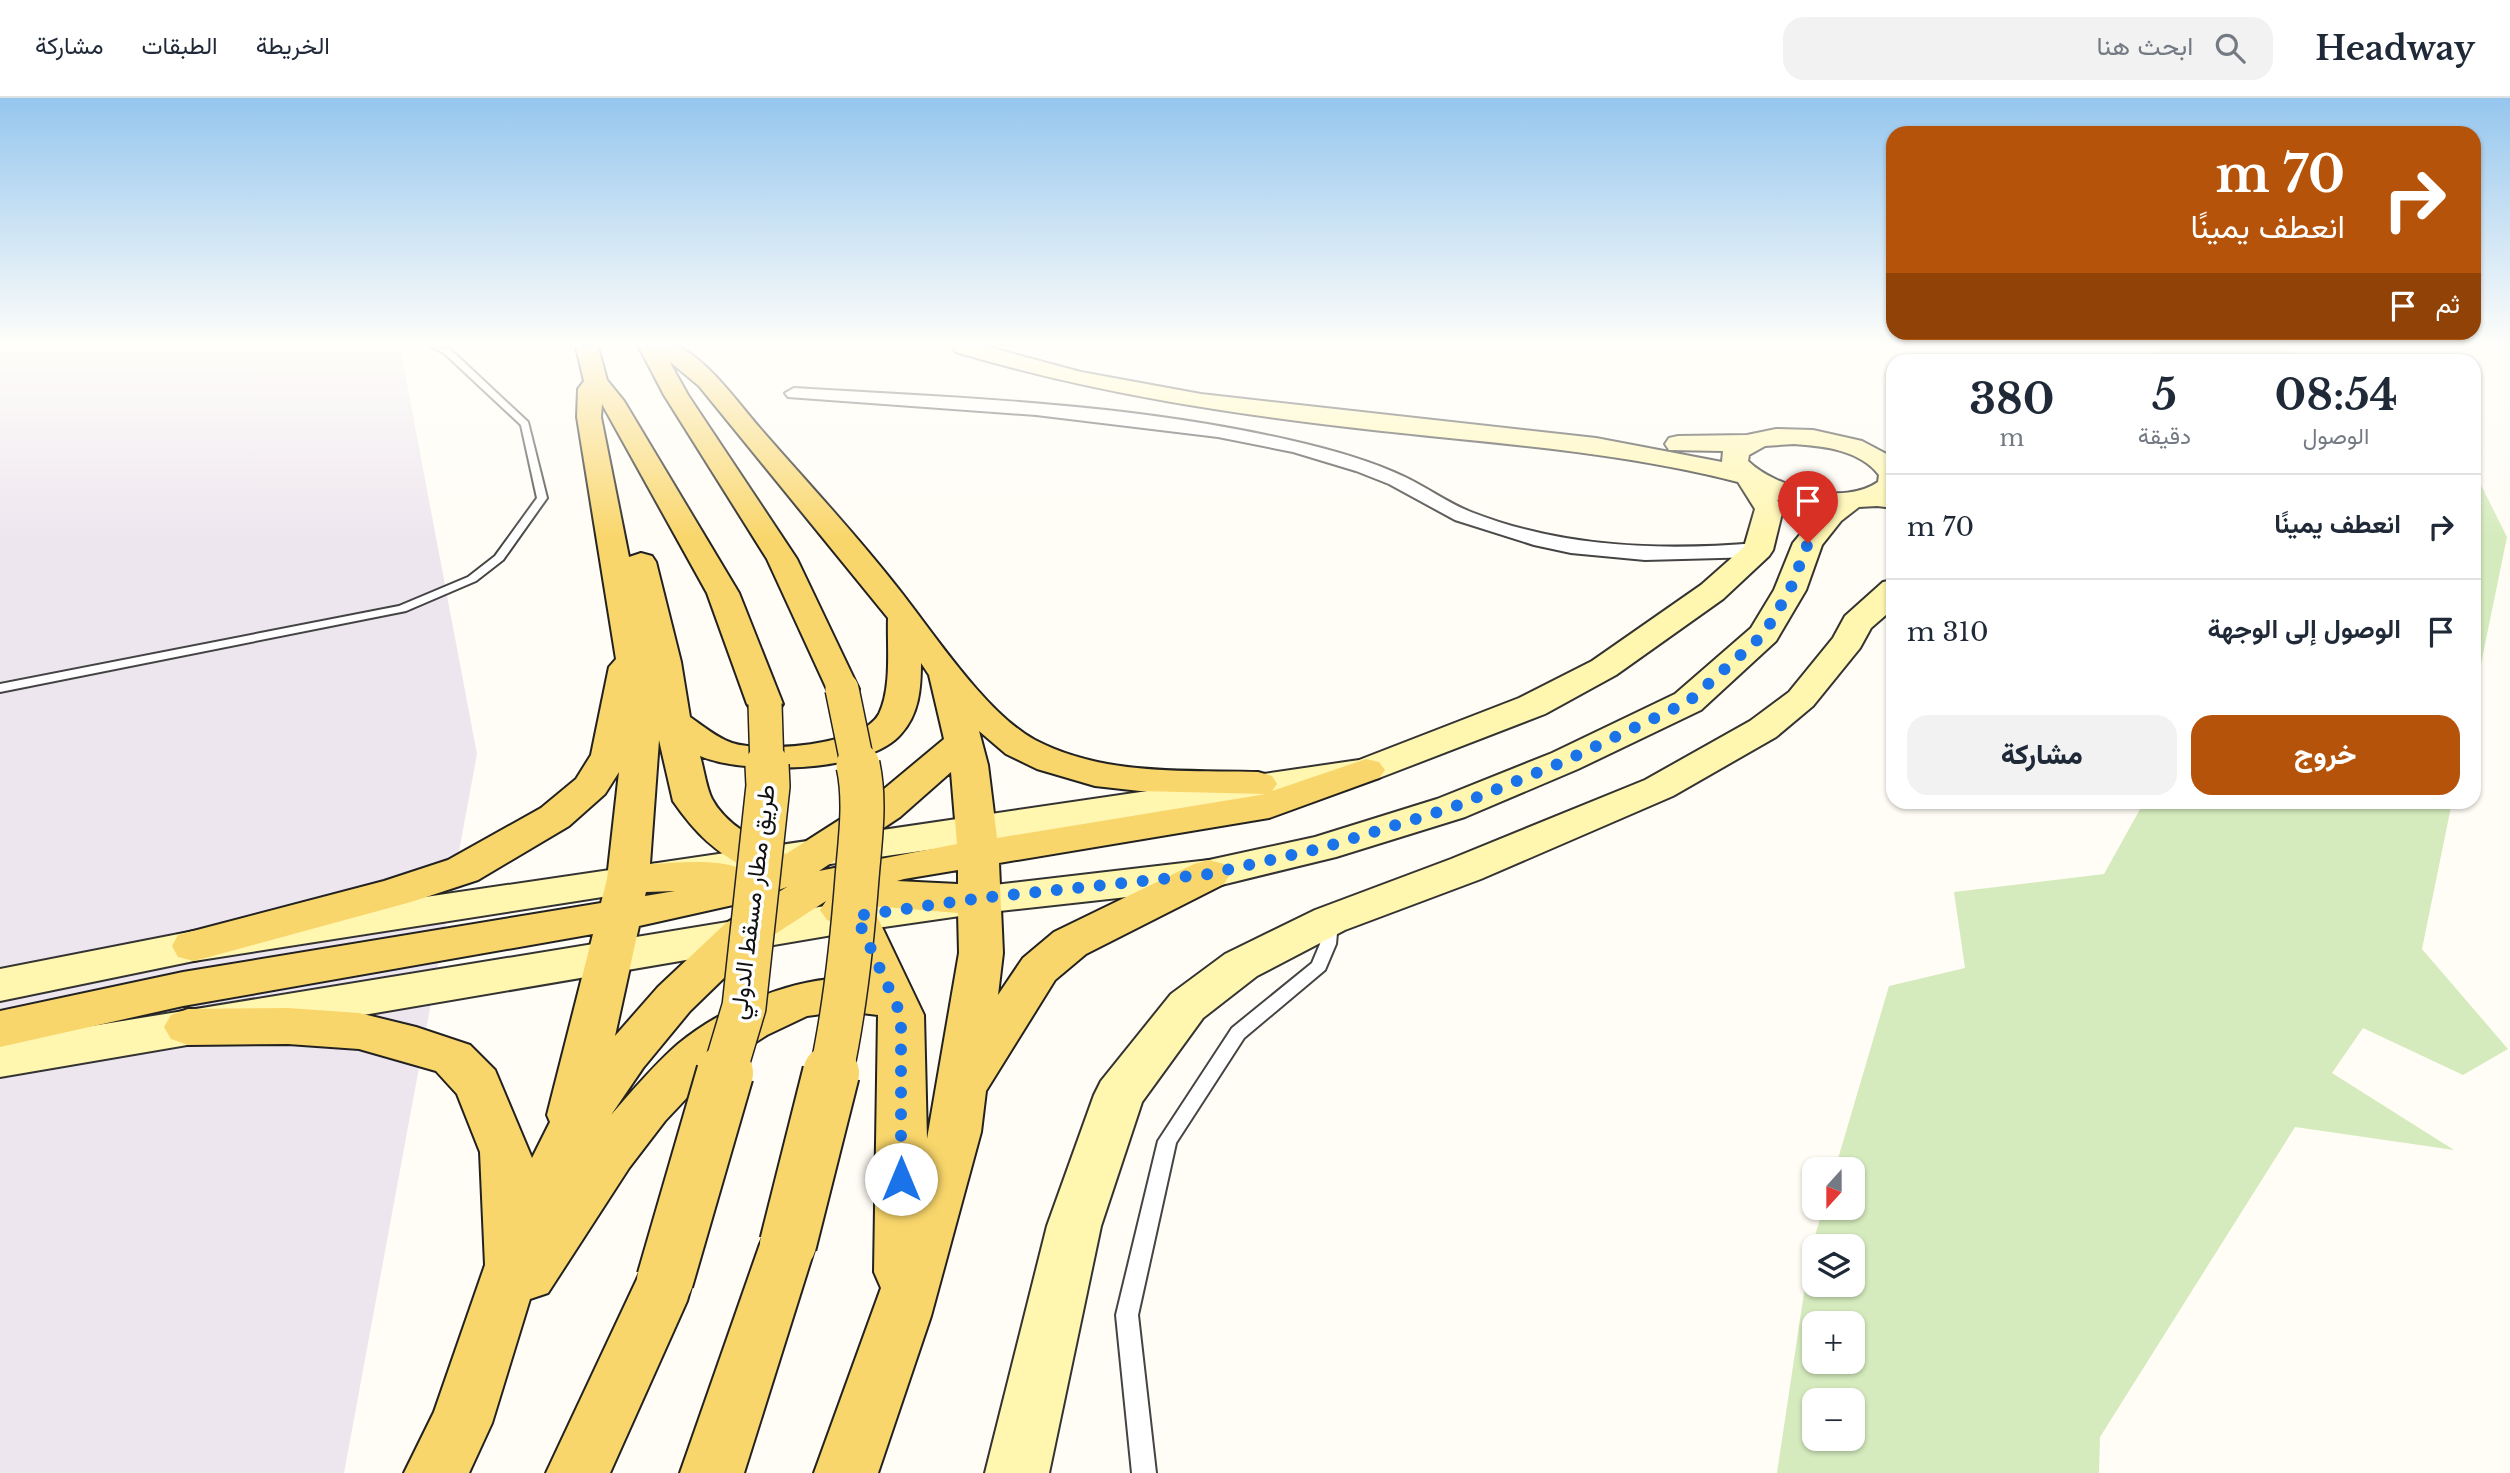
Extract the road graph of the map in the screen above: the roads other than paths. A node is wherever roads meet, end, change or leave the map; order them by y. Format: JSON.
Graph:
{"nodes":[{"id":1,"x":511,"y":411,"type":"edge"},
{"id":2,"x":589,"y":411,"type":"edge"},
{"id":3,"x":618,"y":411,"type":"edge"},
{"id":4,"x":686,"y":411,"type":"edge"},
{"id":5,"x":731,"y":411,"type":"edge"},
{"id":6,"x":1023,"y":411,"type":"edge"},
{"id":7,"x":1291,"y":411,"type":"edge"},
{"id":8,"x":1362,"y":411,"type":"edge"},
{"id":9,"x":1749,"y":443,"type":"junction"},
{"id":10,"x":1886,"y":466,"type":"edge"},
{"id":11,"x":601,"y":475,"type":"junction"},
{"id":12,"x":1748,"y":478,"type":"junction"},
{"id":13,"x":1881,"y":492,"type":"edge"},
{"id":14,"x":1758,"y":550,"type":"junction"},
{"id":15,"x":1886,"y":601,"type":"edge"},
{"id":16,"x":904,"y":617,"type":"junction"},
{"id":17,"x":631,"y":644,"type":"junction"},
{"id":18,"x":946,"y":674,"type":"junction"},
{"id":19,"x":0,"y":688,"type":"edge"},
{"id":20,"x":673,"y":722,"type":"junction"},
{"id":21,"x":963,"y":742,"type":"junction"},
{"id":22,"x":1366,"y":770,"type":"junction"},
{"id":23,"x":1258,"y":783,"type":"junction"},
{"id":24,"x":978,"y":861,"type":"junction"},
{"id":25,"x":1209,"y":874,"type":"junction"},
{"id":26,"x":800,"y":880,"type":"junction"},
{"id":27,"x":620,"y":916,"type":"junction"},
{"id":28,"x":1330,"y":920,"type":"junction"},
{"id":29,"x":742,"y":934,"type":"junction"},
{"id":30,"x":194,"y":946,"type":"junction"},
{"id":31,"x":0,"y":985,"type":"edge"},
{"id":32,"x":901,"y":1015,"type":"junction"},
{"id":33,"x":188,"y":1027,"type":"junction"},
{"id":34,"x":0,"y":1029,"type":"edge"},
{"id":35,"x":0,"y":1059,"type":"edge"},
{"id":36,"x":961,"y":1088,"type":"junction"},
{"id":37,"x":567,"y":1138,"type":"junction"},
{"id":38,"x":511,"y":1270,"type":"junction"},
{"id":39,"x":902,"y":1316,"type":"junction"},
{"id":40,"x":492,"y":1331,"type":"junction"},
{"id":41,"x":436,"y":1473,"type":"edge"},
{"id":42,"x":578,"y":1473,"type":"edge"},
{"id":43,"x":712,"y":1473,"type":"edge"},
{"id":44,"x":846,"y":1473,"type":"edge"},
{"id":45,"x":1017,"y":1473,"type":"edge"},
{"id":46,"x":1144,"y":1473,"type":"edge"}],
"edges":[{"from":1,"to":19,"type":"lane"},
{"from":2,"to":11,"type":"main road"},
{"from":3,"to":42,"type":"main road","name":"طريق مطار مسقط الدولي","bridge":true},
{"from":4,"to":43,"type":"main road","bridge":true},
{"from":5,"to":16,"type":"main road"},
{"from":6,"to":14,"type":"street"},
{"from":7,"to":12,"type":"street"},
{"from":8,"to":9,"type":"street"},
{"from":9,"to":10,"type":"street"},
{"from":9,"to":12,"type":"street"},
{"from":11,"to":17,"type":"main road"},
{"from":11,"to":20,"type":"main road"},
{"from":12,"to":13,"type":"street"},
{"from":12,"to":14,"type":"street"},
{"from":13,"to":25,"type":"street"},
{"from":14,"to":22,"type":"street"},
{"from":15,"to":28,"type":"street"},
{"from":16,"to":18,"type":"main road"},
{"from":16,"to":20,"type":"main road"},
{"from":17,"to":27,"type":"main road"},
{"from":17,"to":30,"type":"main road"},
{"from":18,"to":21,"type":"main road"},
{"from":18,"to":23,"type":"main road"},
{"from":20,"to":26,"type":"main road"},
{"from":21,"to":24,"type":"main road"},
{"from":21,"to":26,"type":"main road"},
{"from":22,"to":23,"type":"street"},
{"from":22,"to":24,"type":"main road"},
{"from":23,"to":24,"type":"street"},
{"from":24,"to":25,"type":"street"},
{"from":24,"to":26,"type":"street"},
{"from":24,"to":26,"type":"main road"},
{"from":24,"to":36,"type":"main road"},
{"from":25,"to":36,"type":"main road"},
{"from":26,"to":27,"type":"main road"},
{"from":26,"to":29,"type":"street"},
{"from":26,"to":29,"type":"main road"},
{"from":26,"to":32,"type":"main road"},
{"from":27,"to":29,"type":"street"},
{"from":27,"to":30,"type":"street"},
{"from":27,"to":33,"type":"street"},
{"from":27,"to":34,"type":"main road"},
{"from":27,"to":37,"type":"main road"},
{"from":28,"to":45,"type":"street"},
{"from":28,"to":46,"type":"lane"},
{"from":29,"to":37,"type":"main road"},
{"from":30,"to":31,"type":"street"},
{"from":32,"to":39,"type":"main road"},
{"from":32,"to":40,"type":"main road"},
{"from":33,"to":35,"type":"street"},
{"from":33,"to":38,"type":"main road"},
{"from":36,"to":39,"type":"main road"},
{"from":37,"to":38,"type":"main road"},
{"from":38,"to":40,"type":"main road"},
{"from":39,"to":44,"type":"main road"},
{"from":40,"to":41,"type":"main road"}]}
